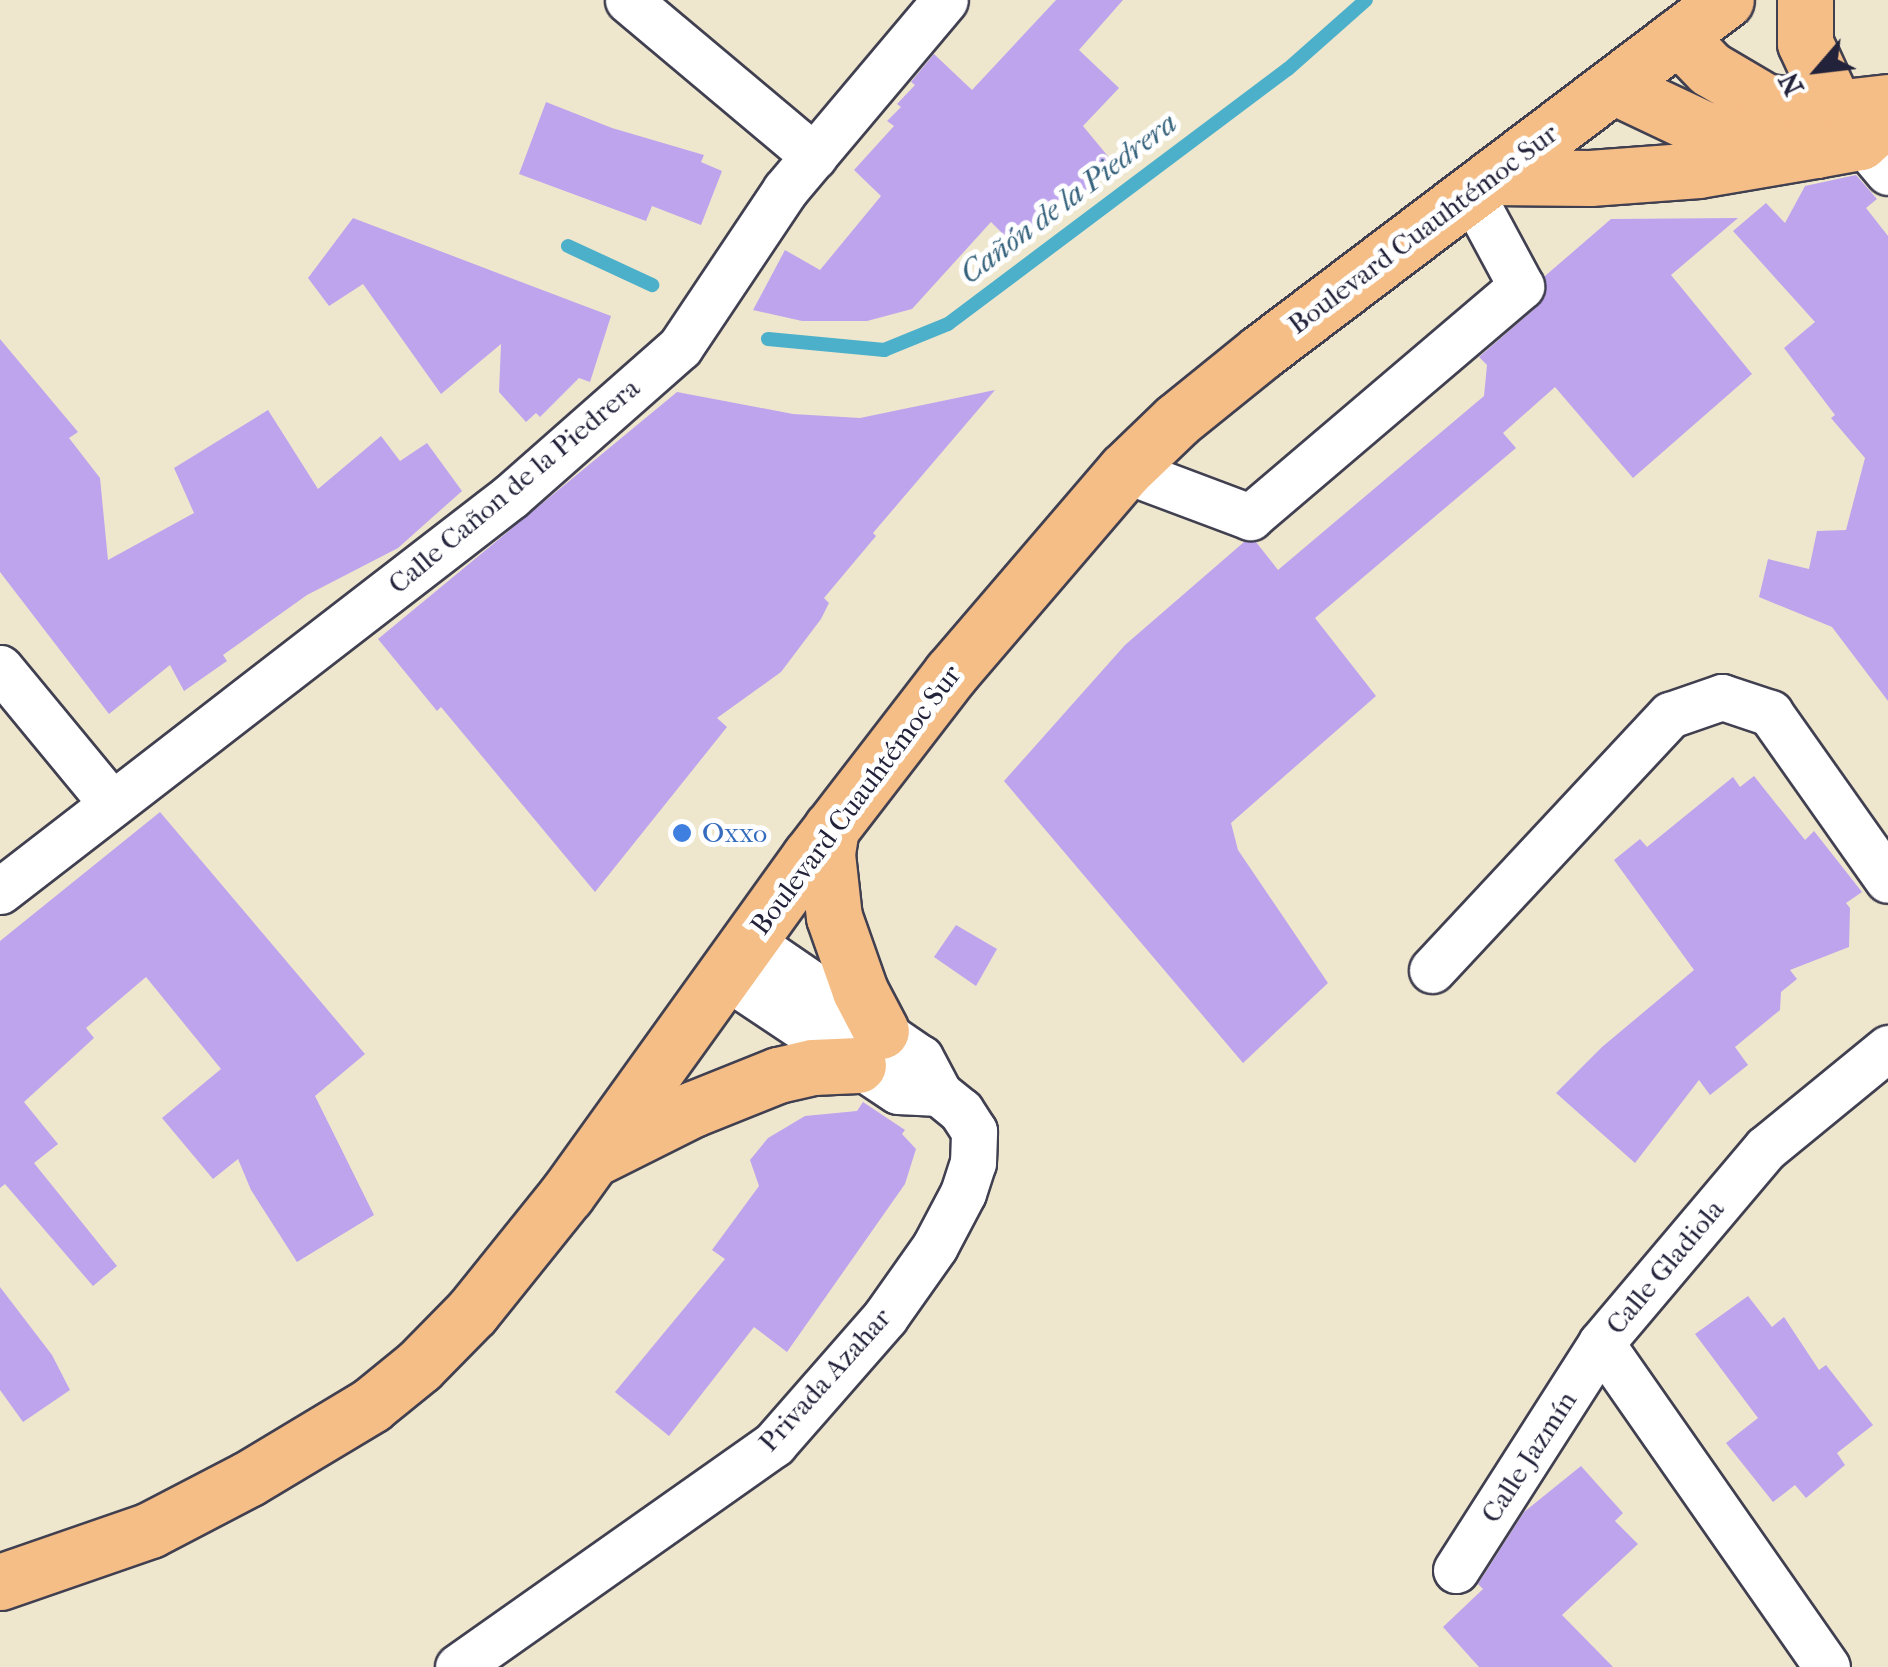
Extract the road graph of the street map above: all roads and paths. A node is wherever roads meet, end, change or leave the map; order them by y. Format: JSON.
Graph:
{"nodes":[{"id":1,"x":628,"y":0,"type":"edge"},
{"id":2,"x":945,"y":0,"type":"edge"},
{"id":3,"x":1726,"y":0,"type":"edge"},
{"id":4,"x":1805,"y":0,"type":"edge"},
{"id":5,"x":1678,"y":36,"type":"junction"},
{"id":6,"x":1614,"y":86,"type":"junction"},
{"id":7,"x":1862,"y":132,"type":"edge"},
{"id":8,"x":814,"y":156,"type":"junction"},
{"id":9,"x":1481,"y":185,"type":"junction"},
{"id":10,"x":1125,"y":470,"type":"junction"},
{"id":11,"x":0,"y":668,"type":"edge"},
{"id":12,"x":112,"y":804,"type":"junction"},
{"id":13,"x":831,"y":828,"type":"junction"},
{"id":14,"x":1888,"y":880,"type":"edge"},
{"id":15,"x":0,"y":891,"type":"edge"},
{"id":16,"x":736,"y":958,"type":"junction"},
{"id":17,"x":1432,"y":970,"type":"dead end"},
{"id":18,"x":869,"y":1048,"type":"junction"},
{"id":19,"x":1888,"y":1048,"type":"edge"},
{"id":20,"x":592,"y":1160,"type":"junction"},
{"id":21,"x":1601,"y":1344,"type":"junction"},
{"id":22,"x":1456,"y":1570,"type":"dead end"},
{"id":23,"x":0,"y":1582,"type":"edge"},
{"id":24,"x":458,"y":1667,"type":"edge"},
{"id":25,"x":1827,"y":1667,"type":"edge"}],
"edges":[{"from":1,"to":8,"type":"street"},
{"from":2,"to":8,"type":"street","name":"Calle Cañon de la Piedrera"},
{"from":3,"to":5,"type":"main road","name":"Boulevard Cuauhtémoc Sur"},
{"from":4,"to":7,"type":"main road"},
{"from":5,"to":6,"type":"main road","name":"Boulevard Cuauhtémoc Sur"},
{"from":5,"to":7,"type":"main road"},
{"from":6,"to":7,"type":"main road"},
{"from":6,"to":9,"type":"main road","name":"Boulevard Cuauhtémoc Sur"},
{"from":7,"to":9,"type":"main road"},
{"from":8,"to":12,"type":"street","name":"Calle Cañon de la Piedrera"},
{"from":9,"to":10,"type":"main road","name":"Boulevard Cuauhtémoc Sur"},
{"from":9,"to":10,"type":"street"},
{"from":10,"to":13,"type":"main road","name":"Boulevard Cuauhtémoc Sur"},
{"from":11,"to":12,"type":"street"},
{"from":12,"to":15,"type":"street","name":"Calle Cañon de la Piedrera"},
{"from":13,"to":16,"type":"main road","name":"Boulevard Cuauhtémoc Sur"},
{"from":13,"to":18,"type":"main road"},
{"from":14,"to":17,"type":"street"},
{"from":16,"to":18,"type":"street","name":"Privada Azahar"},
{"from":16,"to":20,"type":"main road","name":"Boulevard Cuauhtémoc Sur"},
{"from":18,"to":20,"type":"main road"},
{"from":18,"to":24,"type":"street","name":"Privada Azahar"},
{"from":19,"to":21,"type":"street","name":"Calle Gladiola"},
{"from":20,"to":23,"type":"main road","name":"Boulevard Cuauhtémoc Sur"},
{"from":21,"to":22,"type":"street","name":"Calle Jazmín"},
{"from":21,"to":25,"type":"street","name":"Calle Gladiola"}]}
